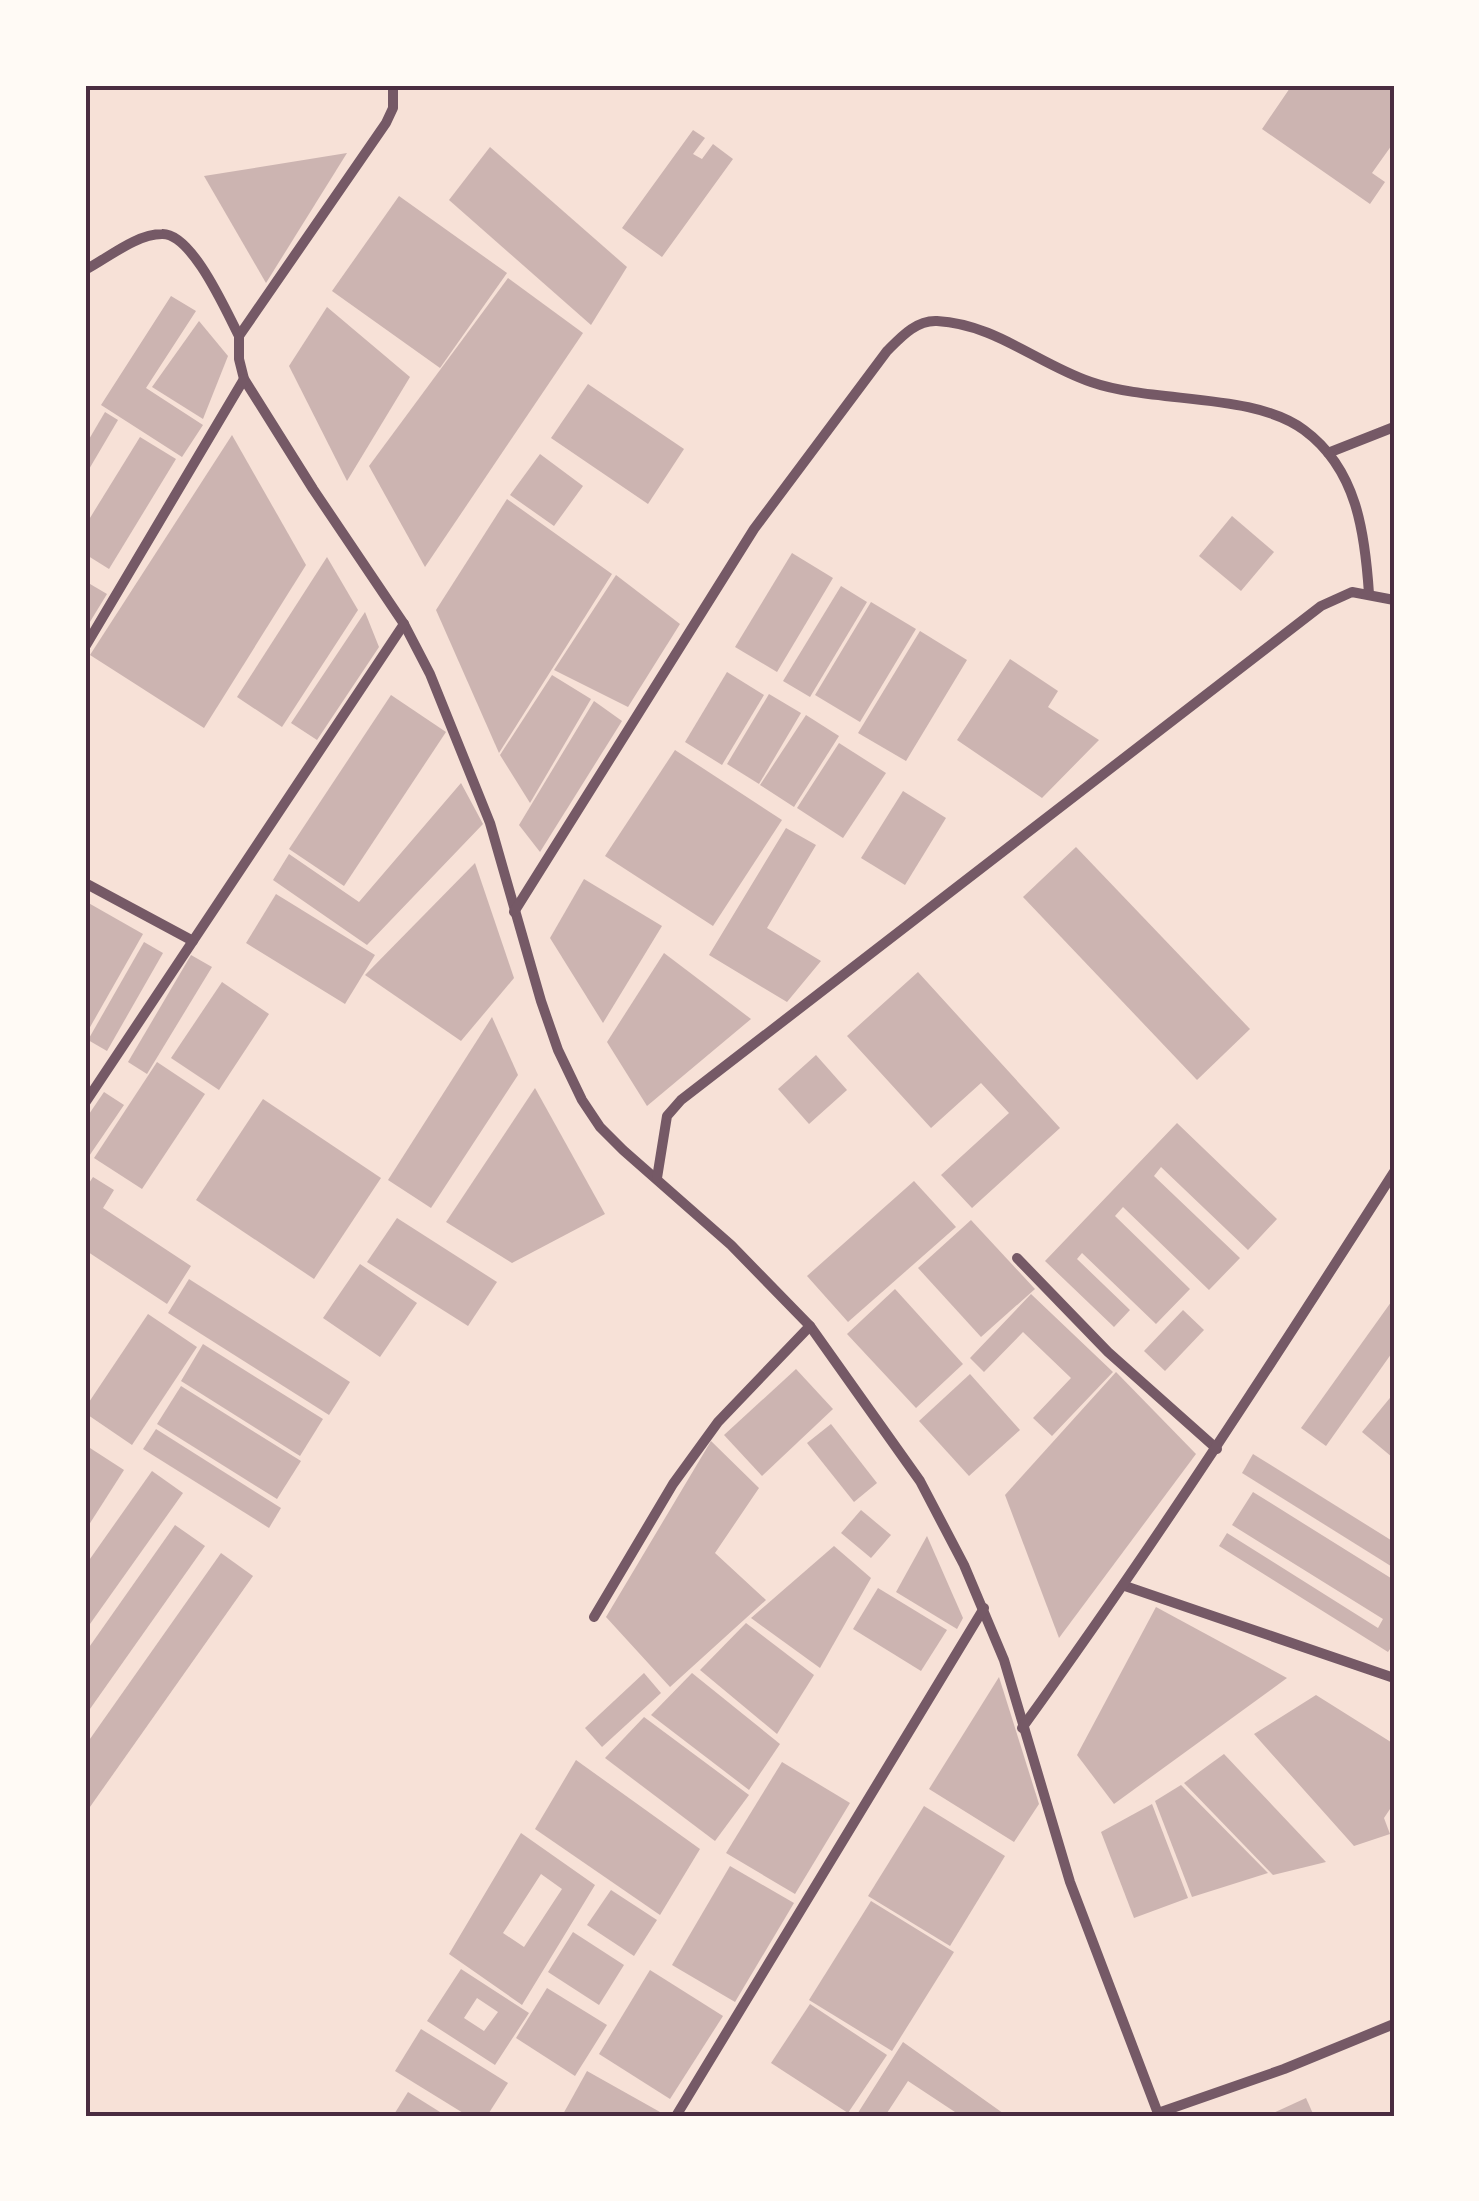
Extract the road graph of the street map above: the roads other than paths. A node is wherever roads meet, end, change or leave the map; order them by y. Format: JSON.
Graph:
{"nodes":[{"id":1,"x":393,"y":85,"type":"edge"},
{"id":2,"x":85,"y":270,"type":"edge"},
{"id":3,"x":240,"y":336,"type":"junction"},
{"id":4,"x":244,"y":379,"type":"junction"},
{"id":5,"x":1394,"y":427,"type":"edge"},
{"id":6,"x":1328,"y":454,"type":"junction"},
{"id":7,"x":1369,"y":594,"type":"junction"},
{"id":8,"x":1394,"y":600,"type":"edge"},
{"id":9,"x":404,"y":624,"type":"junction"},
{"id":10,"x":85,"y":647,"type":"edge"},
{"id":11,"x":85,"y":884,"type":"edge"},
{"id":12,"x":514,"y":912,"type":"junction"},
{"id":13,"x":193,"y":942,"type":"junction"},
{"id":14,"x":85,"y":1103,"type":"edge"},
{"id":15,"x":1394,"y":1172,"type":"edge"},
{"id":16,"x":656,"y":1178,"type":"junction"},
{"id":17,"x":1018,"y":1258,"type":"dead end"},
{"id":18,"x":810,"y":1326,"type":"junction"},
{"id":19,"x":1217,"y":1449,"type":"junction"},
{"id":20,"x":1125,"y":1586,"type":"junction"},
{"id":21,"x":984,"y":1608,"type":"junction"},
{"id":22,"x":594,"y":1617,"type":"dead end"},
{"id":23,"x":1394,"y":1678,"type":"edge"},
{"id":24,"x":1022,"y":1728,"type":"junction"},
{"id":25,"x":1394,"y":2024,"type":"edge"},
{"id":26,"x":1158,"y":2114,"type":"edge"},
{"id":27,"x":676,"y":2116,"type":"edge"}],
"edges":[{"from":1,"to":3,"type":"street"},
{"from":2,"to":3,"type":"street"},
{"from":3,"to":4,"type":"street"},
{"from":4,"to":9,"type":"street"},
{"from":4,"to":10,"type":"street"},
{"from":5,"to":6,"type":"street"},
{"from":6,"to":7,"type":"street"},
{"from":6,"to":12,"type":"street"},
{"from":7,"to":8,"type":"street"},
{"from":7,"to":16,"type":"street"},
{"from":9,"to":12,"type":"street"},
{"from":9,"to":13,"type":"street"},
{"from":11,"to":13,"type":"street"},
{"from":12,"to":16,"type":"street"},
{"from":13,"to":14,"type":"street"},
{"from":15,"to":19,"type":"street"},
{"from":16,"to":18,"type":"street"},
{"from":17,"to":19,"type":"street"},
{"from":18,"to":21,"type":"street"},
{"from":18,"to":22,"type":"street"},
{"from":19,"to":20,"type":"street"},
{"from":20,"to":23,"type":"street"},
{"from":20,"to":24,"type":"street"},
{"from":21,"to":24,"type":"street"},
{"from":21,"to":27,"type":"street"},
{"from":24,"to":26,"type":"street"},
{"from":25,"to":26,"type":"street"}]}
